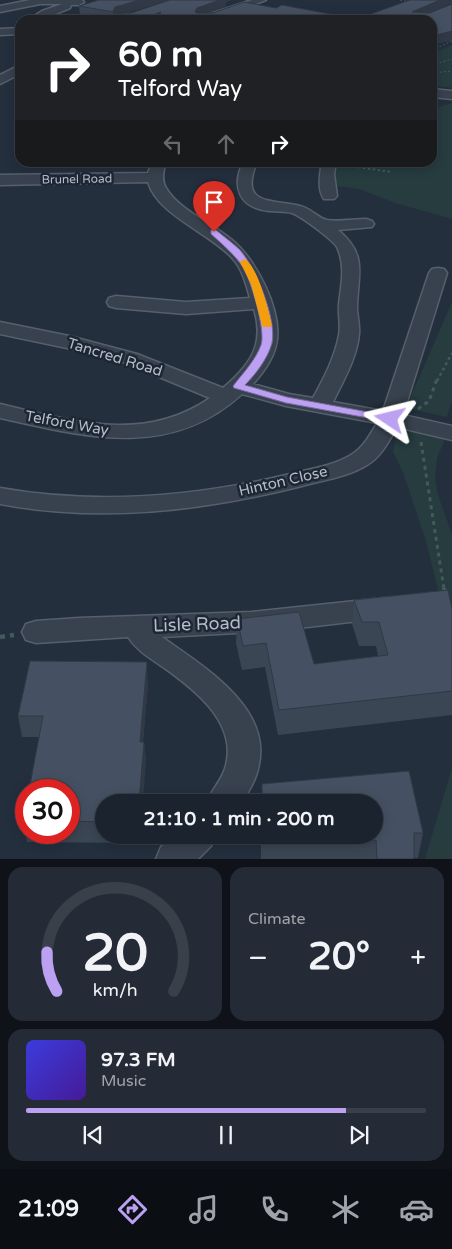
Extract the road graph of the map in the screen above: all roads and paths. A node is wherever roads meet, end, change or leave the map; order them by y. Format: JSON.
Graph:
{"nodes":[{"id":1,"x":261,"y":0,"type":"edge"},
{"id":2,"x":400,"y":0,"type":"edge"},
{"id":3,"x":83,"y":1,"type":"edge"},
{"id":4,"x":405,"y":6,"type":"edge"},
{"id":5,"x":0,"y":9,"type":"edge"},
{"id":6,"x":42,"y":15,"type":"edge"},
{"id":7,"x":216,"y":15,"type":"edge"},
{"id":8,"x":15,"y":31,"type":"edge"},
{"id":9,"x":0,"y":32,"type":"edge"},
{"id":10,"x":441,"y":40,"type":"edge"},
{"id":11,"x":452,"y":41,"type":"edge"},
{"id":12,"x":449,"y":43,"type":"junction"},
{"id":13,"x":437,"y":48,"type":"edge"},
{"id":14,"x":452,"y":59,"type":"edge"},
{"id":15,"x":437,"y":64,"type":"edge"},
{"id":16,"x":452,"y":71,"type":"edge"},
{"id":17,"x":437,"y":72,"type":"edge"},
{"id":18,"x":437,"y":94,"type":"edge"},
{"id":19,"x":452,"y":95,"type":"edge"},
{"id":20,"x":248,"y":167,"type":"edge"},
{"id":21,"x":328,"y":167,"type":"edge"},
{"id":22,"x":357,"y":167,"type":"edge"},
{"id":23,"x":157,"y":170,"type":"edge"},
{"id":24,"x":392,"y":172,"type":"dead end"},
{"id":25,"x":0,"y":180,"type":"edge"},
{"id":26,"x":329,"y":196,"type":"dead end"},
{"id":27,"x":366,"y":224,"type":"dead end"},
{"id":28,"x":320,"y":225,"type":"junction"},
{"id":29,"x":438,"y":273,"type":"dead end"},
{"id":30,"x":116,"y":302,"type":"dead end"},
{"id":31,"x":262,"y":303,"type":"junction"},
{"id":32,"x":0,"y":328,"type":"edge"},
{"id":33,"x":452,"y":353,"type":"edge"},
{"id":34,"x":232,"y":392,"type":"junction"},
{"id":35,"x":320,"y":407,"type":"junction"},
{"id":36,"x":0,"y":411,"type":"edge"},
{"id":37,"x":408,"y":428,"type":"junction"},
{"id":38,"x":452,"y":433,"type":"edge"},
{"id":39,"x":0,"y":496,"type":"edge"},
{"id":40,"x":437,"y":601,"type":"joint"},
{"id":41,"x":136,"y":626,"type":"junction"},
{"id":42,"x":36,"y":632,"type":"dead end"},
{"id":43,"x":229,"y":794,"type":"edge"},
{"id":44,"x":190,"y":844,"type":"edge"},
{"id":45,"x":174,"y":859,"type":"edge"}],
"edges":[{"from":1,"to":7,"type":"street"},
{"from":2,"to":4,"type":"path"},
{"from":3,"to":5,"type":"street"},
{"from":3,"to":6,"type":"street"},
{"from":8,"to":9,"type":"street"},
{"from":10,"to":12,"type":"path"},
{"from":11,"to":12,"type":"path"},
{"from":12,"to":13,"type":"path"},
{"from":14,"to":15,"type":"path"},
{"from":16,"to":17,"type":"path"},
{"from":18,"to":19,"type":"street"},
{"from":20,"to":28,"type":"street"},
{"from":21,"to":26,"type":"street"},
{"from":22,"to":24,"type":"path"},
{"from":23,"to":25,"type":"street","name":"Brunel Road"},
{"from":23,"to":31,"type":"street","name":"Telford Way"},
{"from":27,"to":28,"type":"street"},
{"from":28,"to":35,"type":"street"},
{"from":29,"to":37,"type":"street","name":"Hinton Close"},
{"from":30,"to":31,"type":"street"},
{"from":31,"to":34,"type":"street","name":"Telford Way"},
{"from":32,"to":34,"type":"street","name":"Tancred Road"},
{"from":33,"to":37,"type":"path"},
{"from":34,"to":35,"type":"street","name":"Tancred Road"},
{"from":34,"to":36,"type":"street","name":"Telford Way"},
{"from":35,"to":37,"type":"street","name":"Tancred Road"},
{"from":37,"to":38,"type":"street","name":"Tancred Road"},
{"from":37,"to":39,"type":"street","name":"Hinton Close"},
{"from":37,"to":40,"type":"path"},
{"from":40,"to":41,"type":"street","name":"Lisle Road"},
{"from":41,"to":42,"type":"street","name":"Lisle Road"},
{"from":41,"to":43,"type":"street","name":"Lisle Road"},
{"from":44,"to":45,"type":"street"}]}
